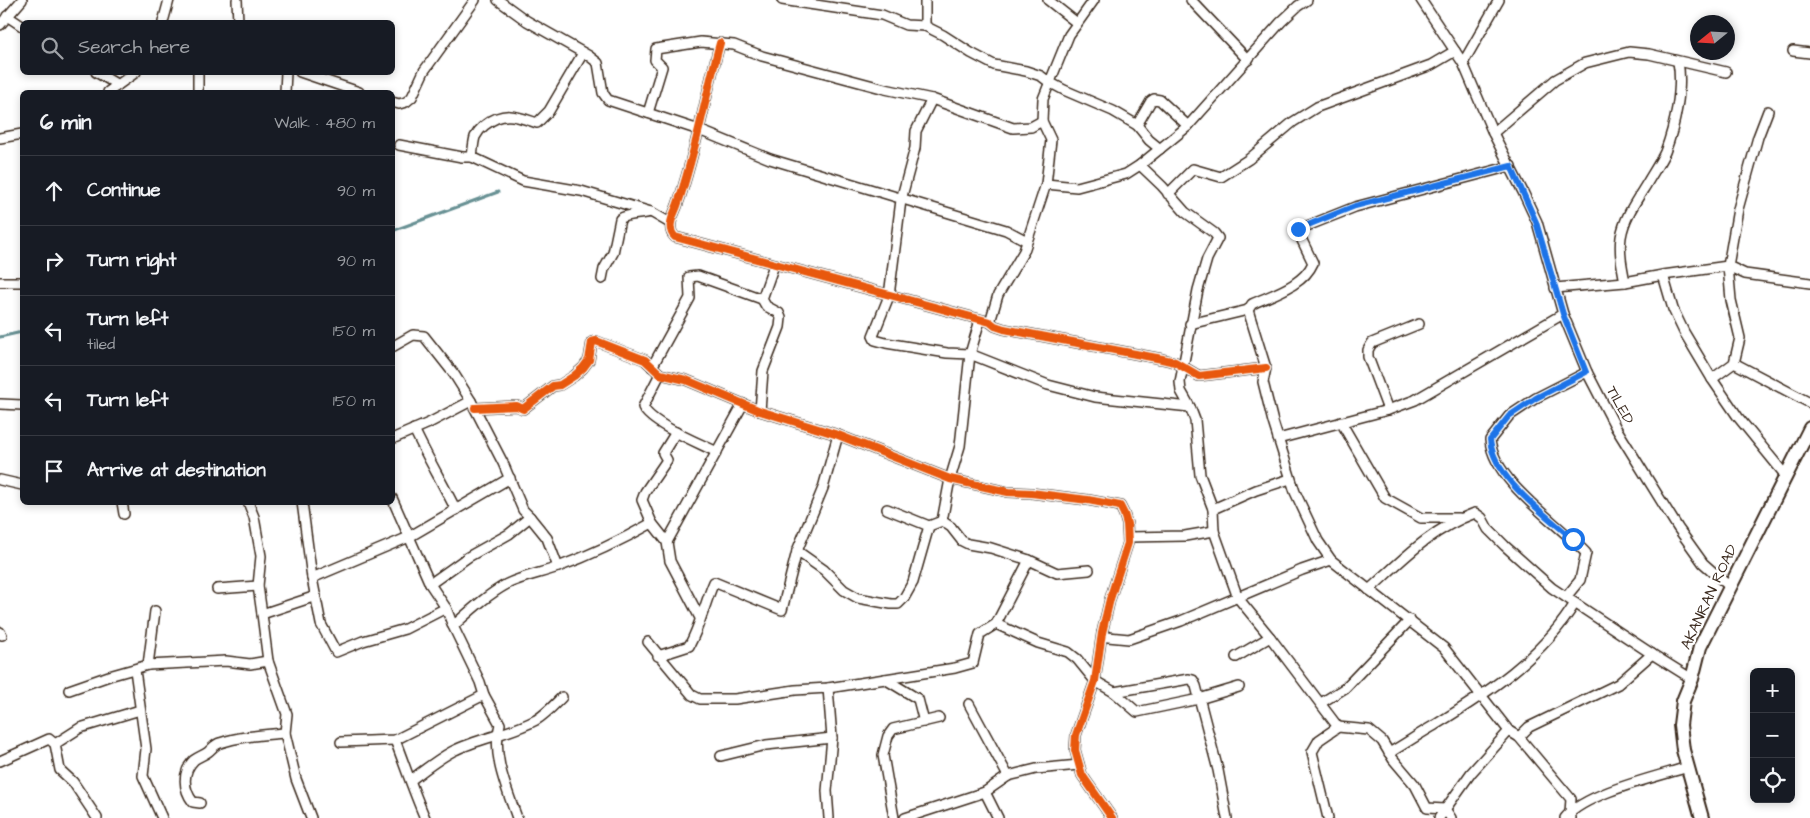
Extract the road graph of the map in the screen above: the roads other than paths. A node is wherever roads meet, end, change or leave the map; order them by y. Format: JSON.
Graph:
{"nodes":[{"id":1,"x":22,"y":0,"type":"edge"},
{"id":2,"x":168,"y":0,"type":"edge"},
{"id":3,"x":237,"y":0,"type":"edge"},
{"id":4,"x":475,"y":0,"type":"edge"},
{"id":5,"x":498,"y":0,"type":"edge"},
{"id":6,"x":782,"y":0,"type":"edge"},
{"id":7,"x":925,"y":0,"type":"edge"},
{"id":8,"x":1048,"y":0,"type":"edge"},
{"id":9,"x":1094,"y":0,"type":"edge"},
{"id":10,"x":1191,"y":0,"type":"edge"},
{"id":11,"x":1307,"y":0,"type":"edge"},
{"id":12,"x":1421,"y":0,"type":"edge"},
{"id":13,"x":1499,"y":0,"type":"edge"},
{"id":14,"x":7,"y":16,"type":"junction"},
{"id":15,"x":163,"y":20,"type":"edge"},
{"id":16,"x":238,"y":20,"type":"edge"},
{"id":17,"x":1077,"y":23,"type":"junction"},
{"id":18,"x":0,"y":25,"type":"edge"},
{"id":19,"x":20,"y":25,"type":"edge"},
{"id":20,"x":925,"y":26,"type":"junction"},
{"id":21,"x":720,"y":43,"type":"junction"},
{"id":22,"x":1455,"y":51,"type":"junction"},
{"id":23,"x":1793,"y":51,"type":"dead end"},
{"id":24,"x":1810,"y":52,"type":"edge"},
{"id":25,"x":583,"y":53,"type":"junction"},
{"id":26,"x":1248,"y":60,"type":"junction"},
{"id":27,"x":1463,"y":62,"type":"junction"},
{"id":28,"x":1678,"y":62,"type":"junction"},
{"id":29,"x":1726,"y":72,"type":"dead end"},
{"id":30,"x":101,"y":75,"type":"edge"},
{"id":31,"x":132,"y":75,"type":"edge"},
{"id":32,"x":198,"y":75,"type":"edge"},
{"id":33,"x":286,"y":75,"type":"edge"},
{"id":34,"x":309,"y":75,"type":"edge"},
{"id":35,"x":1049,"y":82,"type":"junction"},
{"id":36,"x":118,"y":85,"type":"junction"},
{"id":37,"x":111,"y":90,"type":"edge"},
{"id":38,"x":198,"y":90,"type":"edge"},
{"id":39,"x":285,"y":90,"type":"edge"},
{"id":40,"x":353,"y":90,"type":"edge"},
{"id":41,"x":932,"y":99,"type":"junction"},
{"id":42,"x":395,"y":103,"type":"edge"},
{"id":43,"x":1768,"y":111,"type":"dead end"},
{"id":44,"x":648,"y":113,"type":"junction"},
{"id":45,"x":1042,"y":121,"type":"junction"},
{"id":46,"x":1034,"y":126,"type":"junction"},
{"id":47,"x":1137,"y":126,"type":"junction"},
{"id":48,"x":1188,"y":126,"type":"junction"},
{"id":49,"x":700,"y":130,"type":"junction"},
{"id":50,"x":1492,"y":133,"type":"junction"},
{"id":51,"x":20,"y":134,"type":"edge"},
{"id":52,"x":0,"y":138,"type":"edge"},
{"id":53,"x":1051,"y":140,"type":"junction"},
{"id":54,"x":399,"y":145,"type":"dead end"},
{"id":55,"x":1156,"y":152,"type":"junction"},
{"id":56,"x":472,"y":157,"type":"junction"},
{"id":57,"x":1140,"y":165,"type":"junction"},
{"id":58,"x":1511,"y":166,"type":"junction"},
{"id":59,"x":1152,"y":177,"type":"junction"},
{"id":60,"x":1046,"y":184,"type":"junction"},
{"id":61,"x":1168,"y":194,"type":"junction"},
{"id":62,"x":902,"y":200,"type":"junction"},
{"id":63,"x":651,"y":212,"type":"junction"},
{"id":64,"x":670,"y":223,"type":"junction"},
{"id":65,"x":1027,"y":241,"type":"junction"},
{"id":66,"x":774,"y":264,"type":"junction"},
{"id":67,"x":1728,"y":266,"type":"junction"},
{"id":68,"x":1663,"y":275,"type":"junction"},
{"id":69,"x":602,"y":280,"type":"dead end"},
{"id":70,"x":0,"y":282,"type":"edge"},
{"id":71,"x":20,"y":282,"type":"edge"},
{"id":72,"x":1624,"y":282,"type":"junction"},
{"id":73,"x":1810,"y":283,"type":"edge"},
{"id":74,"x":1555,"y":288,"type":"junction"},
{"id":75,"x":889,"y":296,"type":"junction"},
{"id":76,"x":762,"y":299,"type":"junction"},
{"id":77,"x":1248,"y":310,"type":"junction"},
{"id":78,"x":1563,"y":314,"type":"junction"},
{"id":79,"x":985,"y":321,"type":"junction"},
{"id":80,"x":1190,"y":324,"type":"junction"},
{"id":81,"x":1419,"y":324,"type":"dead end"},
{"id":82,"x":395,"y":345,"type":"edge"},
{"id":83,"x":1184,"y":352,"type":"junction"},
{"id":84,"x":970,"y":354,"type":"junction"},
{"id":85,"x":1175,"y":362,"type":"junction"},
{"id":86,"x":1734,"y":363,"type":"junction"},
{"id":87,"x":652,"y":367,"type":"junction"},
{"id":88,"x":1183,"y":367,"type":"junction"},
{"id":89,"x":1266,"y":368,"type":"junction"},
{"id":90,"x":1250,"y":370,"type":"junction"},
{"id":91,"x":1586,"y":372,"type":"junction"},
{"id":92,"x":660,"y":374,"type":"junction"},
{"id":93,"x":1712,"y":379,"type":"junction"},
{"id":94,"x":1263,"y":382,"type":"junction"},
{"id":95,"x":1810,"y":403,"type":"edge"},
{"id":96,"x":0,"y":404,"type":"edge"},
{"id":97,"x":473,"y":404,"type":"junction"},
{"id":98,"x":742,"y":404,"type":"junction"},
{"id":99,"x":20,"y":405,"type":"edge"},
{"id":100,"x":1190,"y":407,"type":"junction"},
{"id":101,"x":1388,"y":410,"type":"junction"},
{"id":102,"x":760,"y":411,"type":"junction"},
{"id":103,"x":1341,"y":422,"type":"junction"},
{"id":104,"x":1810,"y":428,"type":"edge"},
{"id":105,"x":414,"y":429,"type":"junction"},
{"id":106,"x":676,"y":432,"type":"junction"},
{"id":107,"x":838,"y":435,"type":"junction"},
{"id":108,"x":395,"y":438,"type":"edge"},
{"id":109,"x":1278,"y":439,"type":"junction"},
{"id":110,"x":717,"y":452,"type":"junction"},
{"id":111,"x":1786,"y":476,"type":"junction"},
{"id":112,"x":510,"y":478,"type":"junction"},
{"id":113,"x":1290,"y":478,"type":"junction"},
{"id":114,"x":950,"y":479,"type":"junction"},
{"id":115,"x":0,"y":480,"type":"edge"},
{"id":116,"x":20,"y":484,"type":"edge"},
{"id":117,"x":122,"y":505,"type":"edge"},
{"id":118,"x":249,"y":505,"type":"edge"},
{"id":119,"x":302,"y":505,"type":"edge"},
{"id":120,"x":395,"y":505,"type":"edge"},
{"id":121,"x":887,"y":509,"type":"dead end"},
{"id":122,"x":1213,"y":509,"type":"junction"},
{"id":123,"x":456,"y":510,"type":"junction"},
{"id":124,"x":124,"y":514,"type":"dead end"},
{"id":125,"x":530,"y":517,"type":"junction"},
{"id":126,"x":1462,"y":518,"type":"junction"},
{"id":127,"x":942,"y":521,"type":"junction"},
{"id":128,"x":652,"y":523,"type":"junction"},
{"id":129,"x":929,"y":526,"type":"junction"},
{"id":130,"x":1214,"y":531,"type":"junction"},
{"id":131,"x":409,"y":537,"type":"junction"},
{"id":132,"x":1129,"y":537,"type":"junction"},
{"id":133,"x":667,"y":542,"type":"junction"},
{"id":134,"x":797,"y":551,"type":"junction"},
{"id":135,"x":1028,"y":560,"type":"junction"},
{"id":136,"x":1331,"y":560,"type":"junction"},
{"id":137,"x":558,"y":567,"type":"junction"},
{"id":138,"x":1089,"y":570,"type":"dead end"},
{"id":139,"x":312,"y":578,"type":"junction"},
{"id":140,"x":430,"y":584,"type":"junction"},
{"id":141,"x":258,"y":586,"type":"junction"},
{"id":142,"x":1730,"y":586,"type":"junction"},
{"id":143,"x":217,"y":589,"type":"dead end"},
{"id":144,"x":1369,"y":590,"type":"junction"},
{"id":145,"x":316,"y":596,"type":"junction"},
{"id":146,"x":1566,"y":597,"type":"junction"},
{"id":147,"x":1238,"y":598,"type":"junction"},
{"id":148,"x":1575,"y":603,"type":"junction"},
{"id":149,"x":446,"y":608,"type":"junction"},
{"id":150,"x":155,"y":611,"type":"dead end"},
{"id":151,"x":262,"y":614,"type":"junction"},
{"id":152,"x":700,"y":618,"type":"junction"},
{"id":153,"x":1410,"y":620,"type":"junction"},
{"id":154,"x":996,"y":624,"type":"junction"},
{"id":155,"x":453,"y":626,"type":"junction"},
{"id":156,"x":1102,"y":634,"type":"junction"},
{"id":157,"x":1270,"y":637,"type":"junction"},
{"id":158,"x":648,"y":642,"type":"dead end"},
{"id":159,"x":1652,"y":654,"type":"junction"},
{"id":160,"x":658,"y":656,"type":"junction"},
{"id":161,"x":1236,"y":657,"type":"dead end"},
{"id":162,"x":268,"y":661,"type":"junction"},
{"id":163,"x":148,"y":665,"type":"junction"},
{"id":164,"x":135,"y":670,"type":"junction"},
{"id":165,"x":885,"y":679,"type":"junction"},
{"id":166,"x":1692,"y":679,"type":"junction"},
{"id":167,"x":1095,"y":681,"type":"junction"},
{"id":168,"x":1239,"y":687,"type":"dead end"},
{"id":169,"x":828,"y":688,"type":"junction"},
{"id":170,"x":69,"y":690,"type":"dead end"},
{"id":171,"x":1114,"y":692,"type":"junction"},
{"id":172,"x":484,"y":695,"type":"junction"},
{"id":173,"x":1481,"y":696,"type":"junction"},
{"id":174,"x":562,"y":697,"type":"dead end"},
{"id":175,"x":1199,"y":698,"type":"junction"},
{"id":176,"x":1321,"y":703,"type":"junction"},
{"id":177,"x":969,"y":704,"type":"dead end"},
{"id":178,"x":140,"y":710,"type":"junction"},
{"id":179,"x":940,"y":718,"type":"dead end"},
{"id":180,"x":924,"y":722,"type":"junction"},
{"id":181,"x":1338,"y":727,"type":"junction"},
{"id":182,"x":1509,"y":731,"type":"junction"},
{"id":183,"x":285,"y":732,"type":"junction"},
{"id":184,"x":497,"y":736,"type":"junction"},
{"id":185,"x":1519,"y":737,"type":"junction"},
{"id":186,"x":832,"y":738,"type":"junction"},
{"id":187,"x":396,"y":740,"type":"junction"},
{"id":188,"x":341,"y":742,"type":"dead end"},
{"id":189,"x":55,"y":744,"type":"junction"},
{"id":190,"x":1389,"y":753,"type":"junction"},
{"id":191,"x":721,"y":756,"type":"dead end"},
{"id":192,"x":0,"y":761,"type":"edge"},
{"id":193,"x":1079,"y":765,"type":"junction"},
{"id":194,"x":1688,"y":767,"type":"junction"},
{"id":195,"x":1008,"y":776,"type":"junction"},
{"id":196,"x":411,"y":780,"type":"junction"},
{"id":197,"x":985,"y":792,"type":"junction"},
{"id":198,"x":200,"y":803,"type":"dead end"},
{"id":199,"x":1444,"y":810,"type":"junction"},
{"id":200,"x":1569,"y":816,"type":"edge"},
{"id":201,"x":97,"y":818,"type":"edge"},
{"id":202,"x":162,"y":818,"type":"edge"},
{"id":203,"x":312,"y":818,"type":"edge"},
{"id":204,"x":426,"y":818,"type":"edge"},
{"id":205,"x":517,"y":818,"type":"edge"},
{"id":206,"x":829,"y":818,"type":"edge"},
{"id":207,"x":894,"y":818,"type":"edge"},
{"id":208,"x":905,"y":818,"type":"edge"},
{"id":209,"x":998,"y":818,"type":"edge"},
{"id":210,"x":1112,"y":818,"type":"edge"},
{"id":211,"x":1227,"y":818,"type":"edge"},
{"id":212,"x":1328,"y":818,"type":"edge"},
{"id":213,"x":1439,"y":818,"type":"edge"},
{"id":214,"x":1451,"y":818,"type":"edge"},
{"id":215,"x":1702,"y":818,"type":"edge"}],
"edges":[{"from":1,"to":14,"type":"street"},
{"from":2,"to":15,"type":"street"},
{"from":3,"to":16,"type":"street"},
{"from":4,"to":42,"type":"street"},
{"from":5,"to":25,"type":"street"},
{"from":6,"to":20,"type":"street"},
{"from":7,"to":20,"type":"street"},
{"from":8,"to":17,"type":"street"},
{"from":9,"to":17,"type":"street"},
{"from":10,"to":26,"type":"street"},
{"from":11,"to":26,"type":"street"},
{"from":12,"to":22,"type":"street","name":"TILED"},
{"from":13,"to":27,"type":"street"},
{"from":14,"to":18,"type":"street"},
{"from":14,"to":19,"type":"street"},
{"from":17,"to":35,"type":"street"},
{"from":20,"to":35,"type":"street"},
{"from":21,"to":41,"type":"street"},
{"from":21,"to":44,"type":"street"},
{"from":21,"to":49,"type":"street"},
{"from":22,"to":27,"type":"street","name":"TILED"},
{"from":22,"to":61,"type":"street"},
{"from":23,"to":24,"type":"street"},
{"from":25,"to":44,"type":"street"},
{"from":25,"to":56,"type":"street"},
{"from":26,"to":48,"type":"street"},
{"from":27,"to":50,"type":"street","name":"TILED"},
{"from":28,"to":29,"type":"street"},
{"from":28,"to":50,"type":"street"},
{"from":28,"to":72,"type":"street"},
{"from":30,"to":36,"type":"street"},
{"from":31,"to":36,"type":"street"},
{"from":32,"to":38,"type":"street"},
{"from":33,"to":39,"type":"street"},
{"from":34,"to":40,"type":"street"},
{"from":35,"to":45,"type":"street"},
{"from":35,"to":47,"type":"street"},
{"from":36,"to":37,"type":"street"},
{"from":41,"to":46,"type":"street"},
{"from":41,"to":62,"type":"street"},
{"from":43,"to":67,"type":"street"},
{"from":44,"to":49,"type":"street"},
{"from":45,"to":46,"type":"street"},
{"from":45,"to":53,"type":"street"},
{"from":46,"to":53,"type":"street"},
{"from":47,"to":48,"type":"street"},
{"from":47,"to":55,"type":"street"},
{"from":48,"to":55,"type":"street"},
{"from":49,"to":62,"type":"street"},
{"from":49,"to":64,"type":"street"},
{"from":50,"to":58,"type":"street","name":"TILED"},
{"from":51,"to":52,"type":"street"},
{"from":53,"to":60,"type":"street"},
{"from":54,"to":56,"type":"street"},
{"from":55,"to":57,"type":"street"},
{"from":55,"to":59,"type":"street"},
{"from":56,"to":63,"type":"street"},
{"from":57,"to":59,"type":"street"},
{"from":57,"to":60,"type":"street"},
{"from":58,"to":74,"type":"street","name":"TILED"},
{"from":58,"to":77,"type":"street"},
{"from":59,"to":61,"type":"street"},
{"from":60,"to":65,"type":"street"},
{"from":61,"to":80,"type":"street"},
{"from":62,"to":65,"type":"street"},
{"from":62,"to":75,"type":"street"},
{"from":63,"to":64,"type":"street"},
{"from":63,"to":69,"type":"street"},
{"from":64,"to":66,"type":"street"},
{"from":65,"to":79,"type":"street"},
{"from":66,"to":75,"type":"street"},
{"from":66,"to":76,"type":"street"},
{"from":67,"to":68,"type":"street"},
{"from":67,"to":73,"type":"street"},
{"from":67,"to":86,"type":"street"},
{"from":68,"to":72,"type":"street"},
{"from":68,"to":93,"type":"street"},
{"from":70,"to":71,"type":"street"},
{"from":72,"to":74,"type":"street"},
{"from":74,"to":78,"type":"street","name":"TILED"},
{"from":75,"to":79,"type":"street"},
{"from":75,"to":84,"type":"street"},
{"from":76,"to":87,"type":"street"},
{"from":76,"to":102,"type":"street"},
{"from":77,"to":80,"type":"street"},
{"from":77,"to":89,"type":"street"},
{"from":78,"to":91,"type":"street","name":"TILED"},
{"from":78,"to":101,"type":"street"},
{"from":79,"to":84,"type":"street"},
{"from":79,"to":85,"type":"street"},
{"from":80,"to":83,"type":"street"},
{"from":81,"to":101,"type":"street"},
{"from":82,"to":97,"type":"street"},
{"from":83,"to":85,"type":"street"},
{"from":83,"to":88,"type":"street"},
{"from":84,"to":100,"type":"street"},
{"from":84,"to":114,"type":"street"},
{"from":85,"to":88,"type":"street"},
{"from":86,"to":93,"type":"street"},
{"from":86,"to":95,"type":"street"},
{"from":87,"to":92,"type":"street"},
{"from":87,"to":97,"type":"street"},
{"from":88,"to":90,"type":"street"},
{"from":88,"to":100,"type":"street"},
{"from":89,"to":90,"type":"street"},
{"from":89,"to":94,"type":"street"},
{"from":90,"to":94,"type":"street"},
{"from":91,"to":142,"type":"street","name":"TILED"},
{"from":91,"to":146,"type":"street"},
{"from":92,"to":98,"type":"street"},
{"from":92,"to":106,"type":"street"},
{"from":93,"to":111,"type":"street"},
{"from":94,"to":109,"type":"street"},
{"from":96,"to":99,"type":"street"},
{"from":97,"to":105,"type":"street"},
{"from":97,"to":112,"type":"street"},
{"from":98,"to":102,"type":"street"},
{"from":98,"to":110,"type":"street"},
{"from":100,"to":122,"type":"street"},
{"from":101,"to":103,"type":"street"},
{"from":102,"to":107,"type":"street"},
{"from":103,"to":109,"type":"street"},
{"from":103,"to":126,"type":"street"},
{"from":104,"to":111,"type":"main road","name":"AKANRAN ROAD"},
{"from":105,"to":108,"type":"street"},
{"from":105,"to":123,"type":"street"},
{"from":106,"to":110,"type":"street"},
{"from":106,"to":128,"type":"street"},
{"from":107,"to":114,"type":"street"},
{"from":107,"to":134,"type":"street"},
{"from":109,"to":113,"type":"street"},
{"from":110,"to":133,"type":"street"},
{"from":111,"to":142,"type":"main road","name":"AKANRAN ROAD"},
{"from":112,"to":123,"type":"street"},
{"from":112,"to":125,"type":"street"},
{"from":113,"to":122,"type":"street"},
{"from":113,"to":136,"type":"street"},
{"from":114,"to":127,"type":"street"},
{"from":114,"to":132,"type":"street"},
{"from":115,"to":116,"type":"street"},
{"from":117,"to":124,"type":"street"},
{"from":118,"to":141,"type":"street"},
{"from":119,"to":139,"type":"street"},
{"from":120,"to":131,"type":"street"},
{"from":121,"to":129,"type":"street"},
{"from":122,"to":130,"type":"street"},
{"from":123,"to":131,"type":"street"},
{"from":125,"to":137,"type":"street"},
{"from":125,"to":140,"type":"street"},
{"from":126,"to":144,"type":"street"},
{"from":126,"to":146,"type":"street"},
{"from":127,"to":129,"type":"street"},
{"from":127,"to":135,"type":"street"},
{"from":128,"to":133,"type":"street"},
{"from":128,"to":137,"type":"street"},
{"from":129,"to":134,"type":"street"},
{"from":130,"to":132,"type":"street"},
{"from":130,"to":147,"type":"street"},
{"from":131,"to":139,"type":"street"},
{"from":131,"to":140,"type":"street"},
{"from":132,"to":156,"type":"street"},
{"from":133,"to":152,"type":"street"},
{"from":134,"to":152,"type":"street"},
{"from":135,"to":138,"type":"street"},
{"from":135,"to":154,"type":"street"},
{"from":136,"to":144,"type":"street"},
{"from":136,"to":147,"type":"street"},
{"from":137,"to":155,"type":"street"},
{"from":139,"to":145,"type":"street"},
{"from":140,"to":149,"type":"street"},
{"from":141,"to":143,"type":"street"},
{"from":141,"to":151,"type":"street"},
{"from":142,"to":166,"type":"main road","name":"AKANRAN ROAD"},
{"from":144,"to":153,"type":"street"},
{"from":145,"to":149,"type":"street"},
{"from":145,"to":151,"type":"street"},
{"from":146,"to":148,"type":"street"},
{"from":147,"to":156,"type":"street"},
{"from":147,"to":157,"type":"street"},
{"from":148,"to":159,"type":"street"},
{"from":148,"to":173,"type":"street"},
{"from":149,"to":155,"type":"street"},
{"from":150,"to":163,"type":"street"},
{"from":151,"to":162,"type":"street"},
{"from":152,"to":160,"type":"street"},
{"from":153,"to":173,"type":"street"},
{"from":153,"to":176,"type":"street"},
{"from":154,"to":165,"type":"street"},
{"from":154,"to":167,"type":"street"},
{"from":155,"to":172,"type":"street"},
{"from":156,"to":167,"type":"street"},
{"from":157,"to":161,"type":"street"},
{"from":157,"to":176,"type":"street"},
{"from":158,"to":160,"type":"street"},
{"from":159,"to":166,"type":"street"},
{"from":159,"to":185,"type":"street"},
{"from":160,"to":169,"type":"street"},
{"from":162,"to":163,"type":"street"},
{"from":162,"to":183,"type":"street"},
{"from":163,"to":164,"type":"street"},
{"from":164,"to":170,"type":"street"},
{"from":164,"to":178,"type":"street"},
{"from":165,"to":169,"type":"street"},
{"from":165,"to":180,"type":"street"},
{"from":166,"to":194,"type":"main road","name":"AKANRAN ROAD"},
{"from":167,"to":171,"type":"street"},
{"from":167,"to":193,"type":"street"},
{"from":168,"to":175,"type":"street"},
{"from":169,"to":186,"type":"street"},
{"from":171,"to":175,"type":"street"},
{"from":171,"to":175,"type":"street"},
{"from":172,"to":184,"type":"street"},
{"from":172,"to":187,"type":"street"},
{"from":173,"to":182,"type":"street"},
{"from":173,"to":190,"type":"street"},
{"from":174,"to":184,"type":"street"},
{"from":175,"to":211,"type":"street"},
{"from":176,"to":181,"type":"street"},
{"from":177,"to":195,"type":"street"},
{"from":178,"to":189,"type":"street"},
{"from":178,"to":202,"type":"street"},
{"from":179,"to":180,"type":"street"},
{"from":180,"to":207,"type":"street"},
{"from":181,"to":190,"type":"street"},
{"from":181,"to":212,"type":"street"},
{"from":182,"to":185,"type":"street"},
{"from":182,"to":199,"type":"street"},
{"from":183,"to":198,"type":"street"},
{"from":183,"to":203,"type":"street"},
{"from":184,"to":196,"type":"street"},
{"from":184,"to":205,"type":"street"},
{"from":185,"to":200,"type":"street"},
{"from":186,"to":191,"type":"street"},
{"from":186,"to":206,"type":"street"},
{"from":187,"to":188,"type":"street"},
{"from":187,"to":196,"type":"street"},
{"from":189,"to":192,"type":"street"},
{"from":189,"to":201,"type":"street"},
{"from":190,"to":199,"type":"street"},
{"from":193,"to":195,"type":"street"},
{"from":193,"to":210,"type":"street"},
{"from":194,"to":200,"type":"street"},
{"from":194,"to":215,"type":"main road","name":"AKANRAN ROAD"},
{"from":195,"to":197,"type":"street"},
{"from":196,"to":204,"type":"street"},
{"from":197,"to":208,"type":"street"},
{"from":197,"to":209,"type":"street"},
{"from":199,"to":213,"type":"street"},
{"from":199,"to":214,"type":"street"}]}
